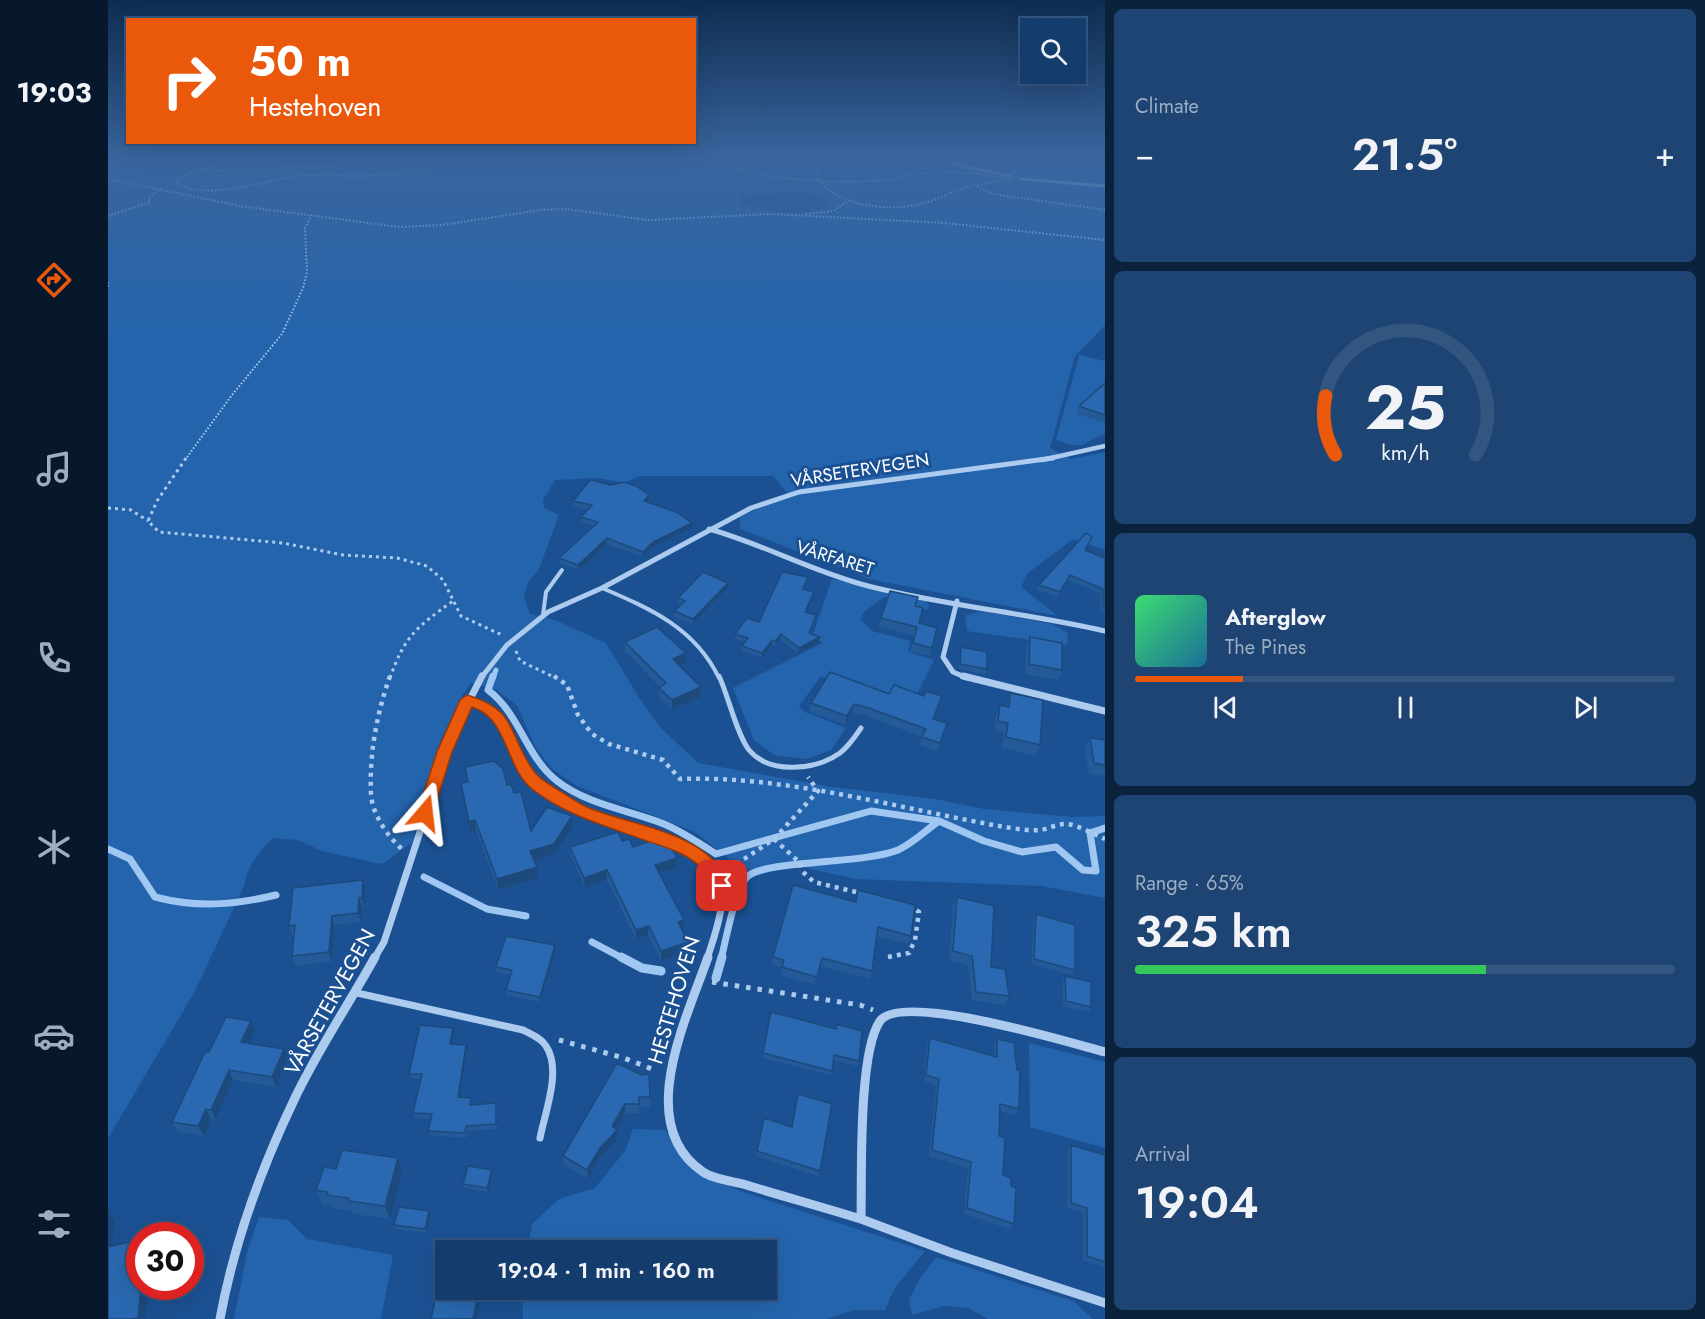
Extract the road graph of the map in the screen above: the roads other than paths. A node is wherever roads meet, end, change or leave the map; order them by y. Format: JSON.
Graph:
{"nodes":[{"id":1,"x":1105,"y":446,"type":"edge"},
{"id":2,"x":708,"y":529,"type":"junction"},
{"id":3,"x":562,"y":570,"type":"dead end"},
{"id":4,"x":602,"y":588,"type":"junction"},
{"id":5,"x":957,"y":601,"type":"junction"},
{"id":6,"x":543,"y":615,"type":"junction"},
{"id":7,"x":1105,"y":631,"type":"edge"},
{"id":8,"x":467,"y":700,"type":"junction"},
{"id":9,"x":1105,"y":711,"type":"edge"},
{"id":10,"x":861,"y":728,"type":"dead end"},
{"id":11,"x":357,"y":993,"type":"junction"},
{"id":12,"x":1105,"y":1052,"type":"edge"},
{"id":13,"x":540,"y":1138,"type":"dead end"},
{"id":14,"x":861,"y":1219,"type":"junction"},
{"id":15,"x":1105,"y":1303,"type":"edge"},
{"id":16,"x":220,"y":1319,"type":"edge"}],
"edges":[{"from":1,"to":2,"type":"street","name":"VÅRSETERVEGEN"},
{"from":2,"to":4,"type":"street","name":"VÅRSETERVEGEN"},
{"from":2,"to":5,"type":"street","name":"VÅRFARET"},
{"from":3,"to":6,"type":"lane"},
{"from":4,"to":6,"type":"street","name":"VÅRSETERVEGEN"},
{"from":4,"to":10,"type":"lane"},
{"from":5,"to":7,"type":"street","name":"VÅRFARET"},
{"from":5,"to":9,"type":"street"},
{"from":6,"to":8,"type":"street","name":"VÅRSETERVEGEN"},
{"from":8,"to":11,"type":"street","name":"VÅRSETERVEGEN"},
{"from":8,"to":14,"type":"street","name":"HESTEHOVEN"},
{"from":11,"to":13,"type":"lane"},
{"from":11,"to":16,"type":"street","name":"VÅRSETERVEGEN"},
{"from":12,"to":14,"type":"street"},
{"from":14,"to":15,"type":"street","name":"HESTEHOVEN"}]}
